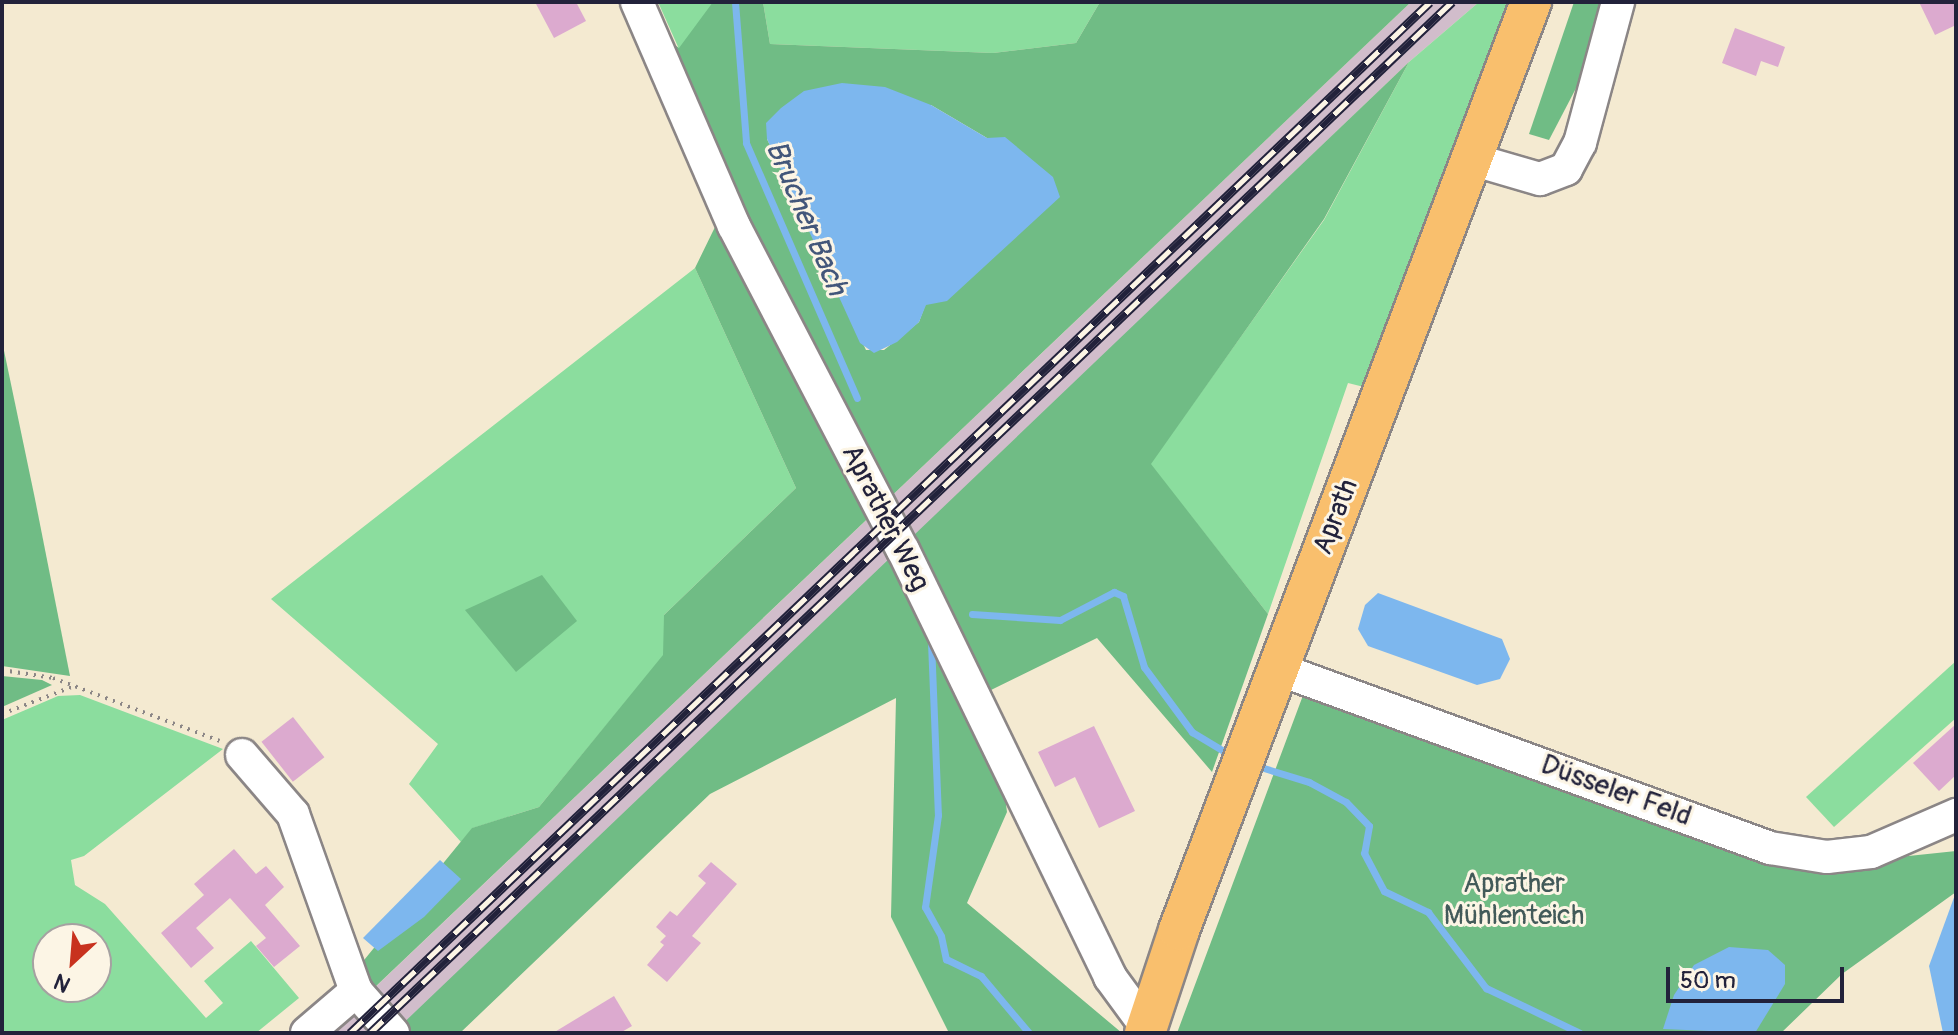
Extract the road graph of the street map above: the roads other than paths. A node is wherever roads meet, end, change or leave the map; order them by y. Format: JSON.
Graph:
{"nodes":[{"id":1,"x":637,"y":2,"type":"edge"},
{"id":2,"x":1531,"y":2,"type":"edge"},
{"id":3,"x":1618,"y":2,"type":"edge"},
{"id":4,"x":1471,"y":159,"type":"junction"},
{"id":5,"x":1278,"y":669,"type":"junction"},
{"id":6,"x":242,"y":755,"type":"road end"},
{"id":7,"x":1956,"y":815,"type":"edge"},
{"id":8,"x":356,"y":991,"type":"junction"},
{"id":9,"x":1145,"y":1030,"type":"edge"},
{"id":10,"x":307,"y":1033,"type":"edge"},
{"id":11,"x":393,"y":1033,"type":"edge"}],
"edges":[{"from":1,"to":9,"type":"street","name":"Aprather Weg"},
{"from":2,"to":4,"type":"main road","name":"Aprath"},
{"from":3,"to":4,"type":"street"},
{"from":4,"to":5,"type":"main road","name":"Aprath"},
{"from":5,"to":7,"type":"street","name":"Düsseler Feld"},
{"from":5,"to":9,"type":"main road","name":"Aprath"},
{"from":6,"to":8,"type":"street"},
{"from":8,"to":10,"type":"street"},
{"from":8,"to":11,"type":"street"}]}
